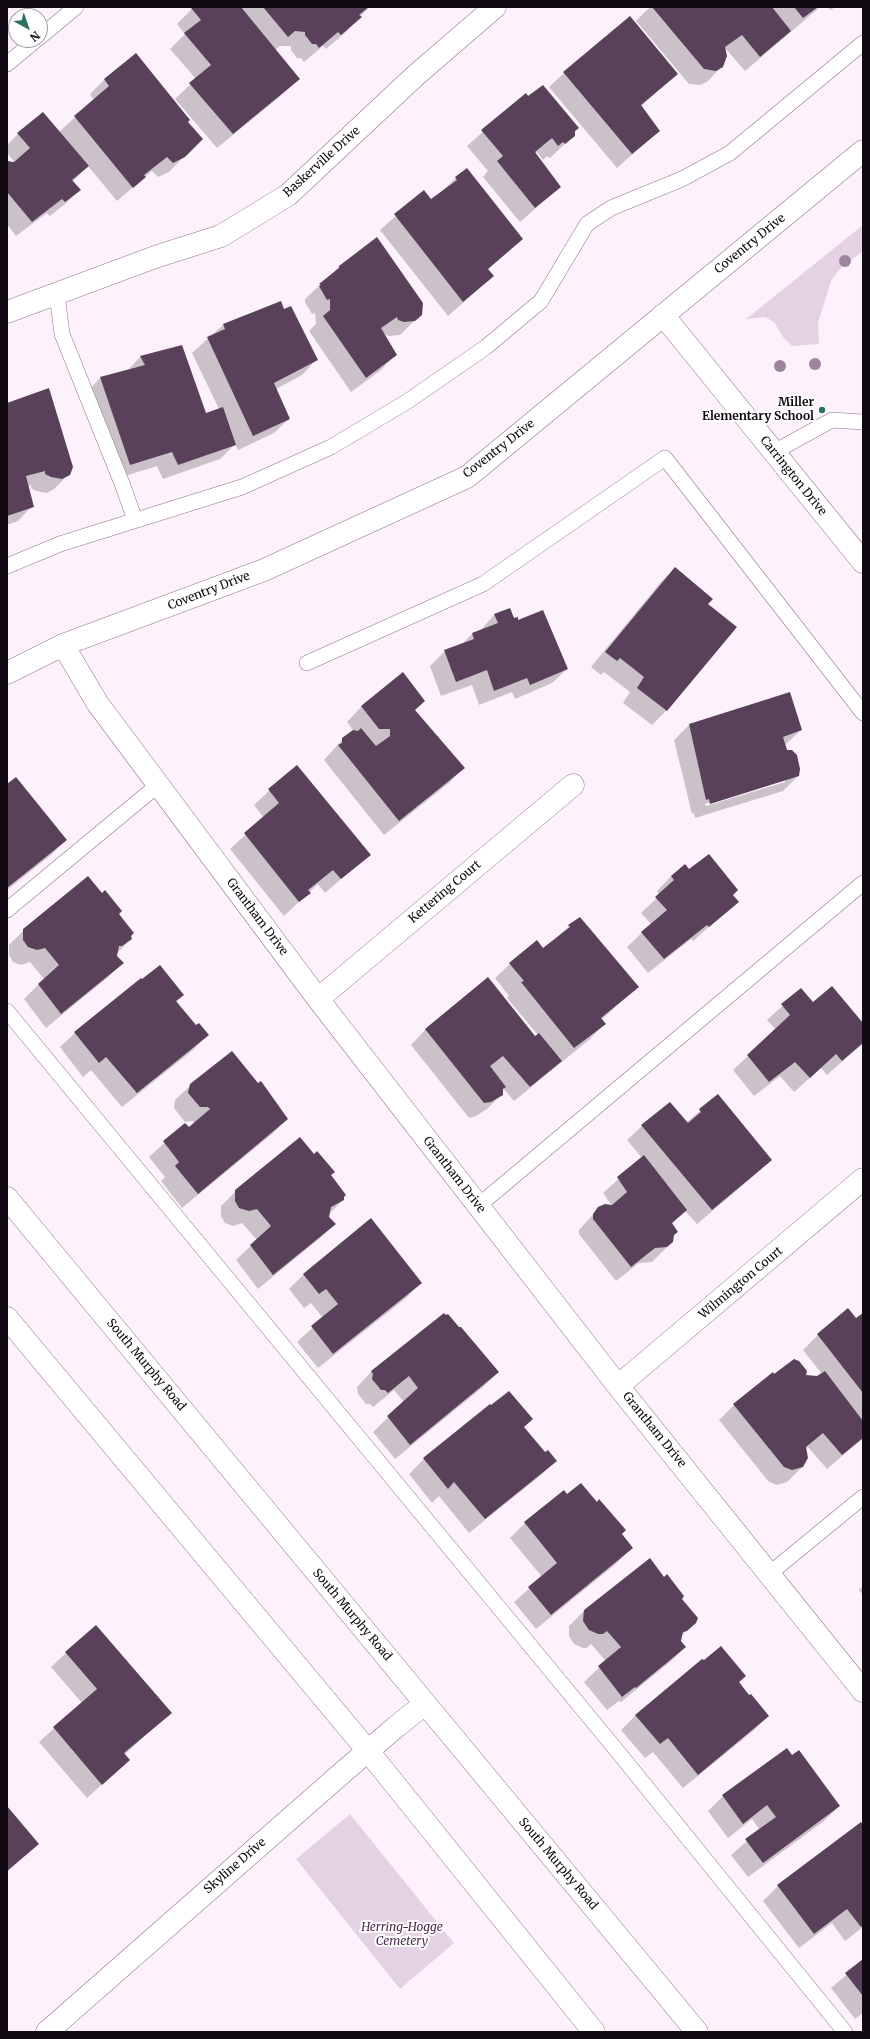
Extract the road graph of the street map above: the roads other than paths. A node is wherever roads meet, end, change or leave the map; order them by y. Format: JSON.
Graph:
{"nodes":[{"id":1,"x":76,"y":7,"type":"edge"},
{"id":2,"x":495,"y":7,"type":"edge"},
{"id":3,"x":48,"y":30,"type":"edge"},
{"id":4,"x":863,"y":43,"type":"edge"},
{"id":5,"x":26,"y":48,"type":"edge"},
{"id":6,"x":7,"y":64,"type":"edge"},
{"id":7,"x":863,"y":151,"type":"edge"},
{"id":8,"x":57,"y":294,"type":"junction"},
{"id":9,"x":7,"y":312,"type":"edge"},
{"id":10,"x":663,"y":315,"type":"junction"},
{"id":11,"x":863,"y":422,"type":"edge"},
{"id":12,"x":774,"y":452,"type":"junction"},
{"id":13,"x":135,"y":520,"type":"junction"},
{"id":14,"x":863,"y":562,"type":"edge"},
{"id":15,"x":7,"y":566,"type":"edge"},
{"id":16,"x":63,"y":645,"type":"junction"},
{"id":17,"x":307,"y":663,"type":"dead end"},
{"id":18,"x":7,"y":673,"type":"edge"},
{"id":19,"x":863,"y":713,"type":"edge"},
{"id":20,"x":158,"y":785,"type":"junction"},
{"id":21,"x":573,"y":785,"type":"dead end"},
{"id":22,"x":863,"y":883,"type":"edge"},
{"id":23,"x":7,"y":910,"type":"edge"},
{"id":24,"x":318,"y":999,"type":"junction"},
{"id":25,"x":7,"y":1011,"type":"edge"},
{"id":26,"x":863,"y":1179,"type":"edge"},
{"id":27,"x":7,"y":1198,"type":"edge"},
{"id":28,"x":478,"y":1206,"type":"junction"},
{"id":29,"x":7,"y":1318,"type":"edge"},
{"id":30,"x":618,"y":1386,"type":"junction"},
{"id":31,"x":863,"y":1497,"type":"edge"},
{"id":32,"x":769,"y":1574,"type":"junction"},
{"id":33,"x":863,"y":1691,"type":"edge"},
{"id":34,"x":426,"y":1704,"type":"junction"},
{"id":35,"x":368,"y":1751,"type":"junction"},
{"id":36,"x":47,"y":2032,"type":"edge"},
{"id":37,"x":594,"y":2032,"type":"edge"},
{"id":38,"x":697,"y":2032,"type":"edge"},
{"id":39,"x":845,"y":2032,"type":"edge"}],
"edges":[{"from":1,"to":3,"type":"lane"},
{"from":2,"to":8,"type":"street","name":"Baskerville Drive"},
{"from":4,"to":13,"type":"lane"},
{"from":5,"to":6,"type":"lane"},
{"from":7,"to":10,"type":"street","name":"Coventry Drive"},
{"from":8,"to":9,"type":"street","name":"Baskerville Drive"},
{"from":8,"to":13,"type":"lane"},
{"from":10,"to":12,"type":"street","name":"Carrington Drive"},
{"from":10,"to":16,"type":"street","name":"Coventry Drive"},
{"from":11,"to":12,"type":"lane"},
{"from":12,"to":14,"type":"street","name":"Carrington Drive"},
{"from":13,"to":15,"type":"lane"},
{"from":16,"to":18,"type":"street","name":"Coventry Drive"},
{"from":16,"to":20,"type":"street","name":"Grantham Drive"},
{"from":17,"to":19,"type":"lane"},
{"from":20,"to":23,"type":"lane"},
{"from":20,"to":24,"type":"street","name":"Grantham Drive"},
{"from":21,"to":24,"type":"street","name":"Kettering Court"},
{"from":22,"to":28,"type":"lane"},
{"from":24,"to":28,"type":"street","name":"Grantham Drive"},
{"from":25,"to":39,"type":"lane"},
{"from":26,"to":30,"type":"street","name":"Wilmington Court"},
{"from":27,"to":34,"type":"street","name":"South Murphy Road"},
{"from":28,"to":30,"type":"street","name":"Grantham Drive"},
{"from":29,"to":35,"type":"street"},
{"from":30,"to":32,"type":"street","name":"Grantham Drive"},
{"from":31,"to":32,"type":"lane"},
{"from":32,"to":33,"type":"street","name":"Grantham Drive"},
{"from":34,"to":35,"type":"street","name":"Skyline Drive"},
{"from":34,"to":38,"type":"street","name":"South Murphy Road"},
{"from":35,"to":36,"type":"street","name":"Skyline Drive"},
{"from":35,"to":37,"type":"street"}]}
